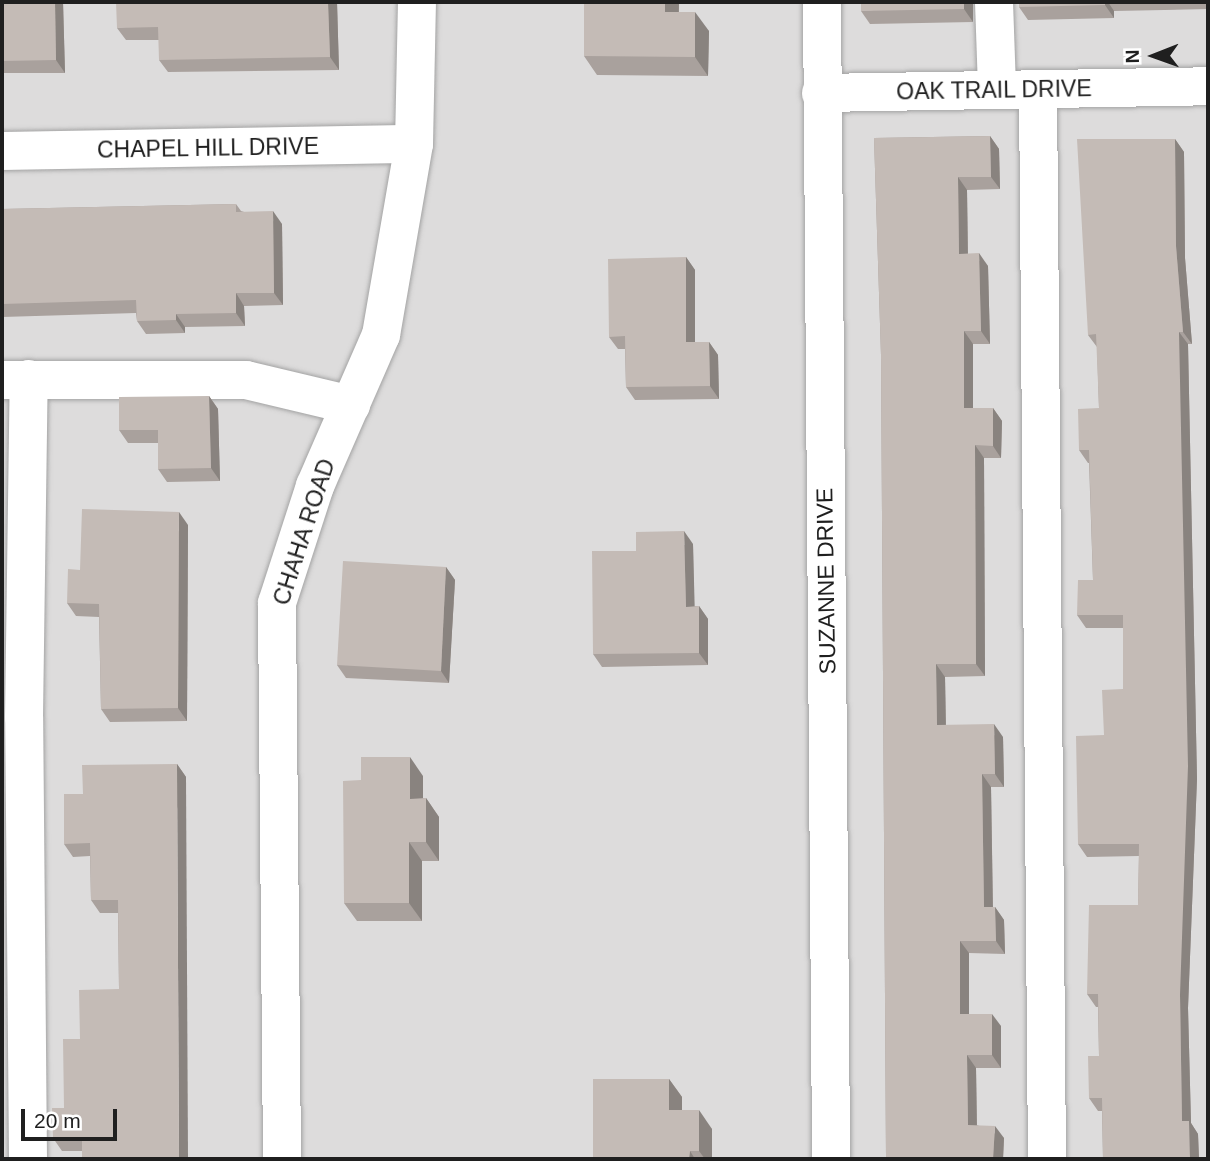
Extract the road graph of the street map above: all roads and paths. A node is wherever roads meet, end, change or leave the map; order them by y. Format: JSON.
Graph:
{"nodes":[{"id":1,"x":417,"y":2,"type":"edge"},
{"id":2,"x":822,"y":2,"type":"edge"},
{"id":3,"x":995,"y":2,"type":"edge"},
{"id":4,"x":1208,"y":86,"type":"edge"},
{"id":5,"x":1038,"y":89,"type":"junction"},
{"id":6,"x":997,"y":90,"type":"junction"},
{"id":7,"x":821,"y":93,"type":"junction"},
{"id":8,"x":414,"y":144,"type":"junction"},
{"id":9,"x":2,"y":151,"type":"edge"},
{"id":10,"x":15,"y":379,"type":"edge"},
{"id":11,"x":351,"y":405,"type":"junction"},
{"id":12,"x":28,"y":1159,"type":"edge"},
{"id":13,"x":282,"y":1159,"type":"edge"},
{"id":14,"x":831,"y":1159,"type":"edge"},
{"id":15,"x":1047,"y":1159,"type":"edge"}],
"edges":[{"from":1,"to":8,"type":"street","name":"CHAHA ROAD"},
{"from":2,"to":7,"type":"street","name":"SUZANNE DRIVE"},
{"from":3,"to":6,"type":"street"},
{"from":4,"to":5,"type":"street","name":"OAK TRAIL DRIVE"},
{"from":5,"to":6,"type":"street","name":"OAK TRAIL DRIVE"},
{"from":5,"to":15,"type":"street"},
{"from":6,"to":7,"type":"street","name":"OAK TRAIL DRIVE"},
{"from":7,"to":14,"type":"street","name":"SUZANNE DRIVE"},
{"from":8,"to":9,"type":"street","name":"CHAPEL HILL DRIVE"},
{"from":8,"to":11,"type":"street","name":"CHAHA ROAD"},
{"from":10,"to":11,"type":"street"},
{"from":10,"to":12,"type":"street"},
{"from":11,"to":13,"type":"street","name":"CHAHA ROAD"}]}
